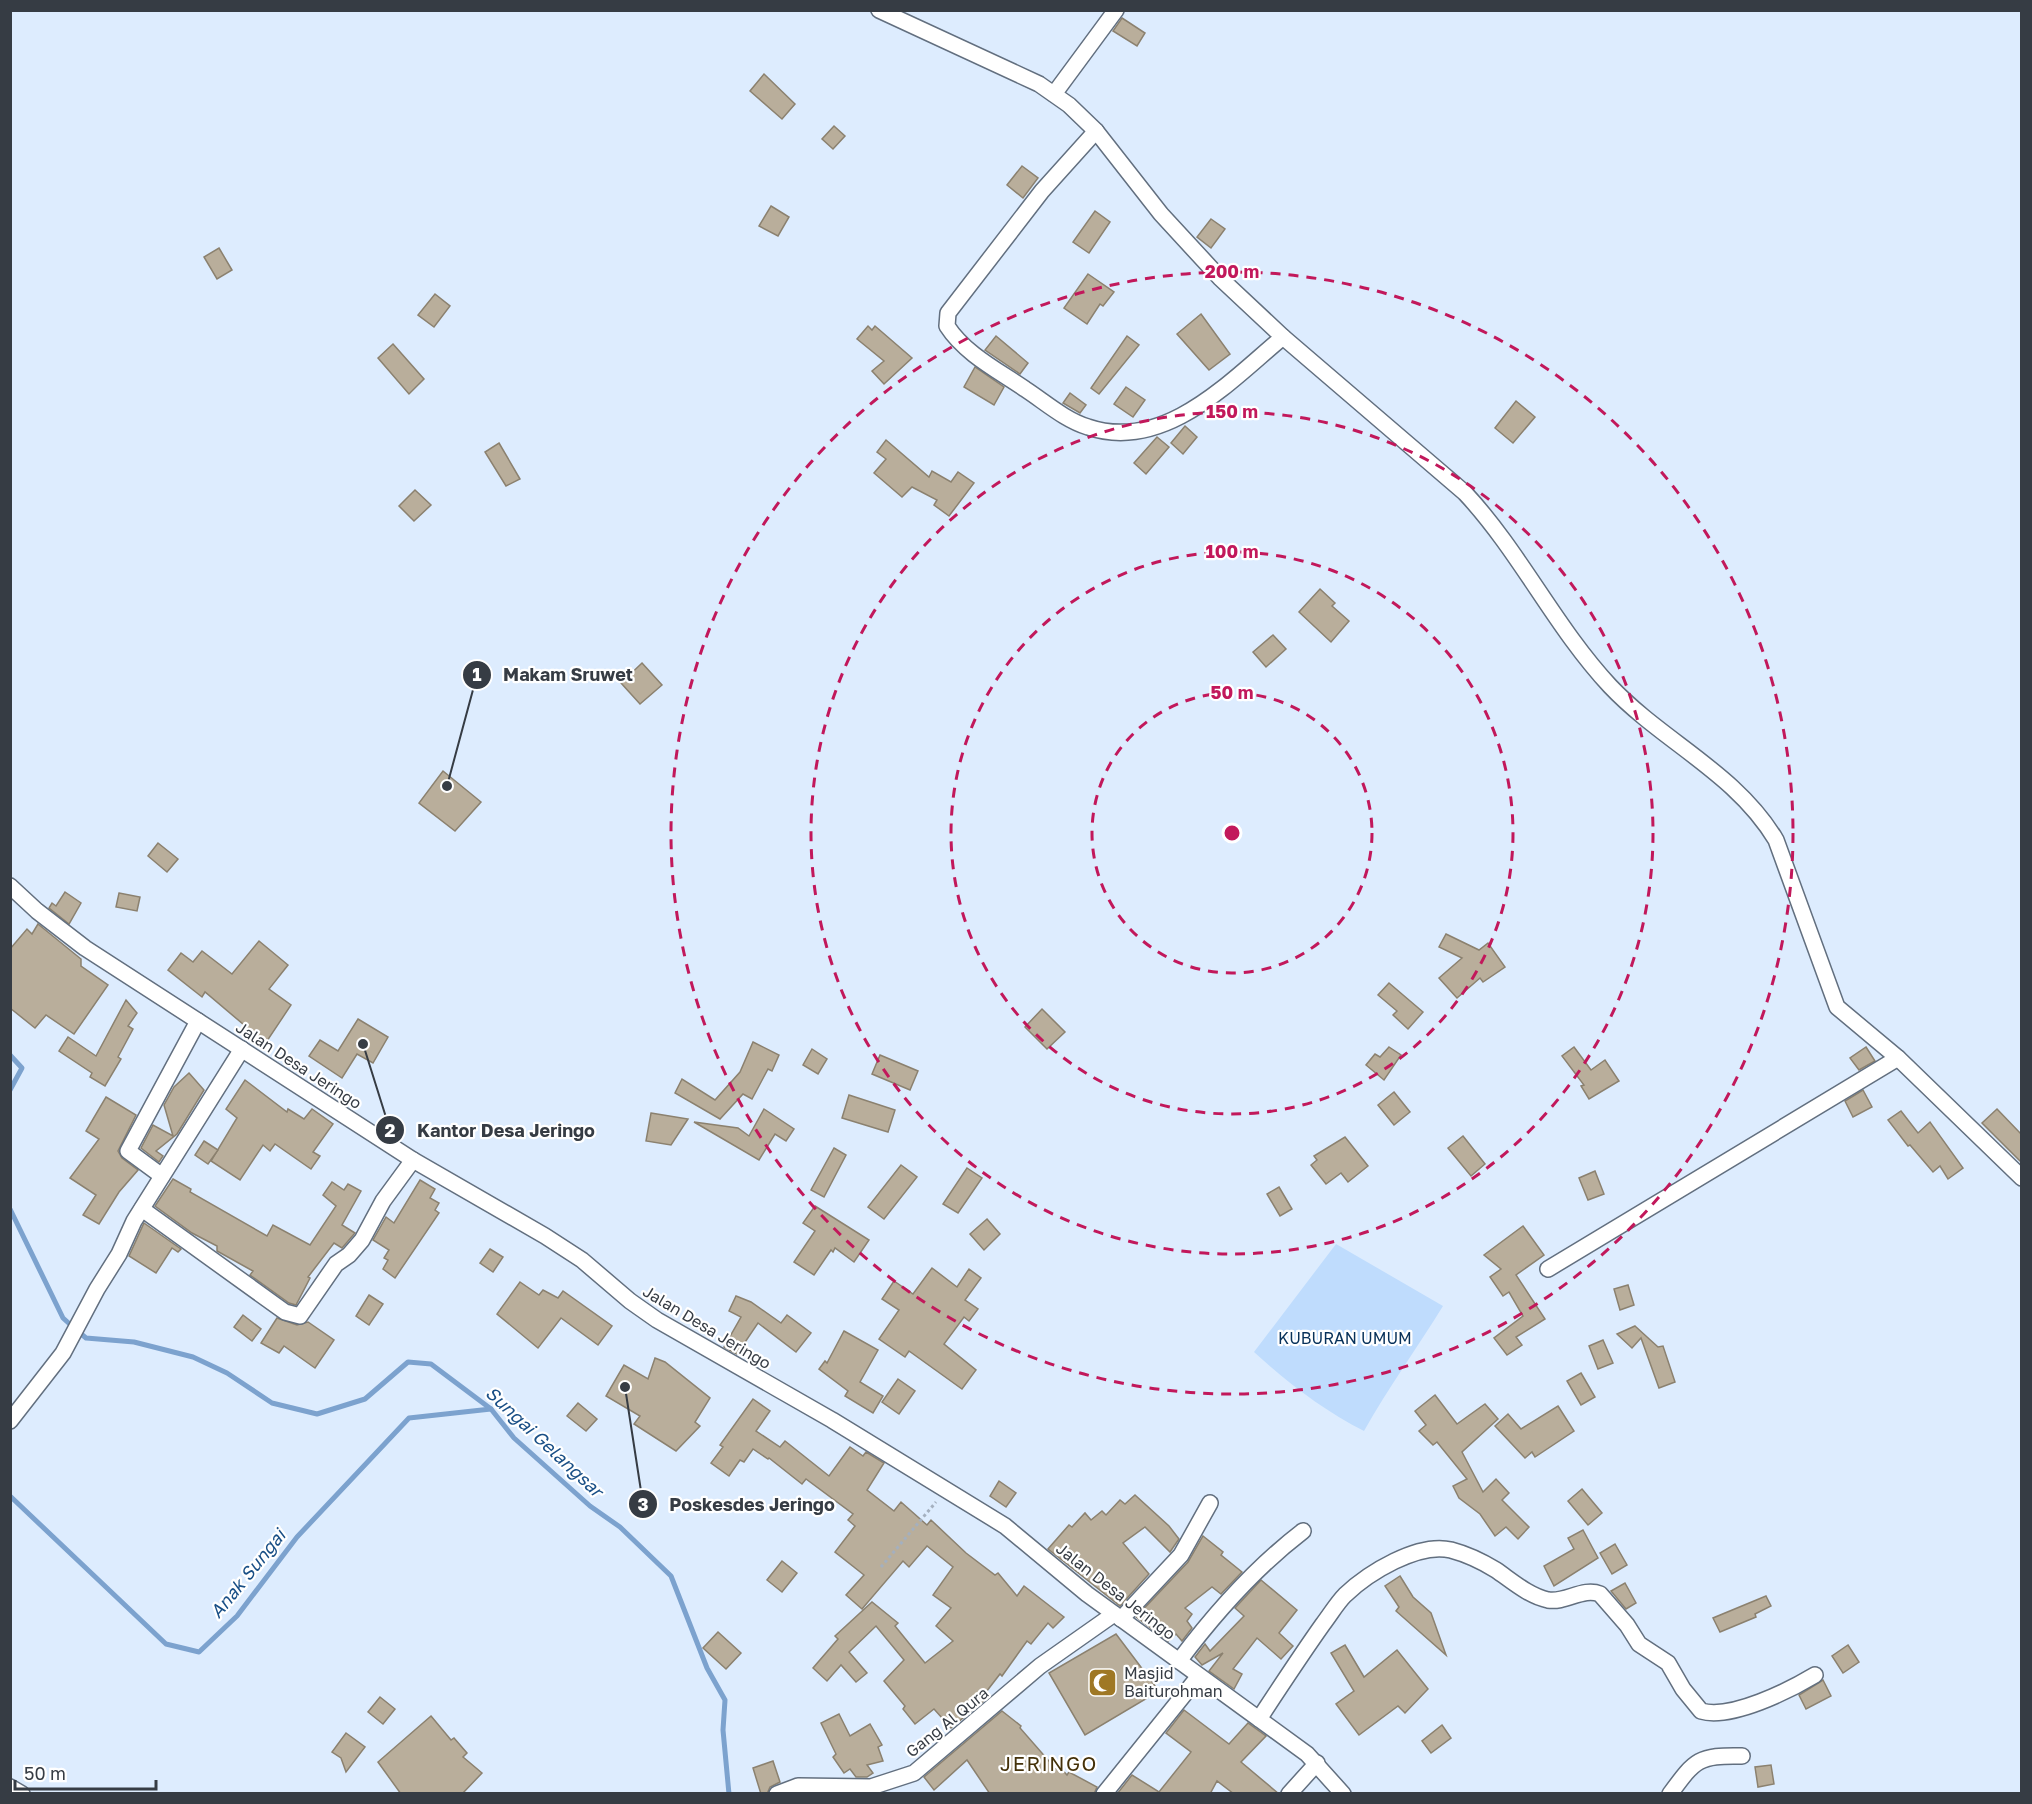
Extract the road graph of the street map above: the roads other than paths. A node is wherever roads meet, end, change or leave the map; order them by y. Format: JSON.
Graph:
{"nodes":[{"id":1,"x":879,"y":10,"type":"edge"},
{"id":2,"x":1116,"y":10,"type":"edge"},
{"id":3,"x":1054,"y":94,"type":"junction"},
{"id":4,"x":1096,"y":131,"type":"junction"},
{"id":5,"x":1283,"y":337,"type":"junction"},
{"id":6,"x":10,"y":886,"type":"edge"},
{"id":7,"x":198,"y":1021,"type":"junction"},
{"id":8,"x":242,"y":1049,"type":"junction"},
{"id":9,"x":1898,"y":1058,"type":"junction"},
{"id":10,"x":413,"y":1160,"type":"junction"},
{"id":11,"x":162,"y":1176,"type":"junction"},
{"id":12,"x":2022,"y":1178,"type":"edge"},
{"id":13,"x":141,"y":1209,"type":"junction"},
{"id":14,"x":1548,"y":1269,"type":"dead end"},
{"id":15,"x":10,"y":1421,"type":"edge"},
{"id":16,"x":1210,"y":1503,"type":"dead end"},
{"id":17,"x":1304,"y":1531,"type":"dead end"},
{"id":18,"x":1117,"y":1617,"type":"junction"},
{"id":19,"x":1179,"y":1661,"type":"junction"},
{"id":20,"x":1815,"y":1675,"type":"dead end"},
{"id":21,"x":1199,"y":1676,"type":"junction"},
{"id":22,"x":1259,"y":1719,"type":"junction"},
{"id":23,"x":1742,"y":1756,"type":"dead end"},
{"id":24,"x":1317,"y":1763,"type":"junction"},
{"id":25,"x":10,"y":1787,"type":"edge"},
{"id":26,"x":22,"y":1794,"type":"edge"},
{"id":27,"x":777,"y":1794,"type":"edge"},
{"id":28,"x":1104,"y":1794,"type":"edge"},
{"id":29,"x":1288,"y":1794,"type":"edge"},
{"id":30,"x":1343,"y":1794,"type":"edge"},
{"id":31,"x":1670,"y":1794,"type":"edge"}],
"edges":[{"from":1,"to":3,"type":"street"},
{"from":2,"to":3,"type":"street"},
{"from":3,"to":4,"type":"street"},
{"from":4,"to":5,"type":"street"},
{"from":4,"to":5,"type":"street"},
{"from":5,"to":9,"type":"street"},
{"from":6,"to":7,"type":"street","name":"Jalan Desa Jeringo"},
{"from":7,"to":8,"type":"street","name":"Jalan Desa Jeringo"},
{"from":7,"to":11,"type":"street"},
{"from":8,"to":10,"type":"street","name":"Jalan Desa Jeringo"},
{"from":8,"to":11,"type":"street"},
{"from":9,"to":12,"type":"street"},
{"from":9,"to":14,"type":"street"},
{"from":10,"to":13,"type":"street"},
{"from":10,"to":18,"type":"street","name":"Jalan Desa Jeringo"},
{"from":11,"to":13,"type":"street"},
{"from":13,"to":15,"type":"street"},
{"from":16,"to":18,"type":"street","name":"Gang Al Qura"},
{"from":17,"to":19,"type":"street"},
{"from":18,"to":19,"type":"street","name":"Jalan Desa Jeringo"},
{"from":18,"to":27,"type":"street","name":"Gang Al Qura"},
{"from":19,"to":21,"type":"street","name":"Jalan Desa Jeringo"},
{"from":20,"to":22,"type":"street"},
{"from":21,"to":22,"type":"street","name":"Jalan Desa Jeringo"},
{"from":21,"to":28,"type":"street"},
{"from":22,"to":24,"type":"street","name":"Jalan Desa Jeringo"},
{"from":23,"to":31,"type":"street"},
{"from":24,"to":29,"type":"street"},
{"from":24,"to":30,"type":"street","name":"Jalan Desa Jeringo"},
{"from":25,"to":26,"type":"street"}]}
